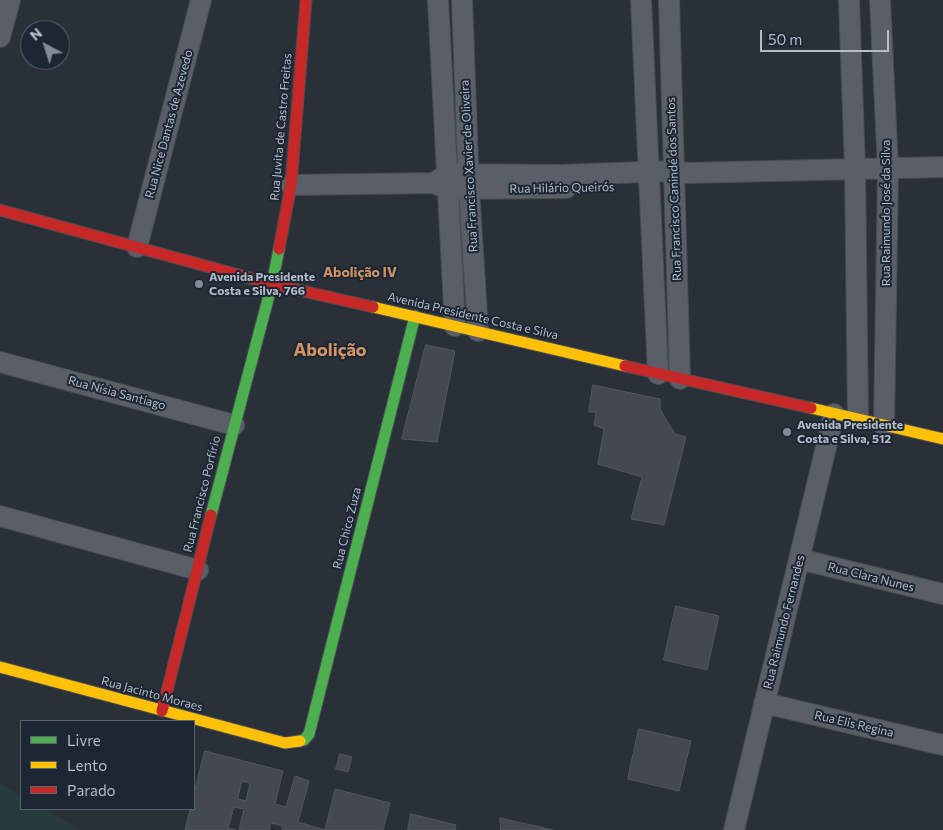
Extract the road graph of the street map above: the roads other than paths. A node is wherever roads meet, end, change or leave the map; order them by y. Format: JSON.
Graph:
{"nodes":[{"id":1,"x":10,"y":0,"type":"edge"},
{"id":2,"x":202,"y":0,"type":"edge"},
{"id":3,"x":306,"y":0,"type":"edge"},
{"id":4,"x":438,"y":0,"type":"edge"},
{"id":5,"x":462,"y":0,"type":"edge"},
{"id":6,"x":641,"y":0,"type":"edge"},
{"id":7,"x":669,"y":0,"type":"edge"},
{"id":8,"x":848,"y":0,"type":"edge"},
{"id":9,"x":880,"y":0,"type":"edge"},
{"id":10,"x":0,"y":37,"type":"edge"},
{"id":11,"x":943,"y":167,"type":"edge"},
{"id":12,"x":855,"y":168,"type":"junction"},
{"id":13,"x":888,"y":169,"type":"junction"},
{"id":14,"x":678,"y":175,"type":"junction"},
{"id":15,"x":649,"y":179,"type":"junction"},
{"id":16,"x":443,"y":182,"type":"junction"},
{"id":17,"x":469,"y":183,"type":"junction"},
{"id":18,"x":291,"y":185,"type":"junction"},
{"id":19,"x":0,"y":210,"type":"edge"},
{"id":20,"x":137,"y":247,"type":"junction"},
{"id":21,"x":272,"y":284,"type":"junction"},
{"id":22,"x":415,"y":316,"type":"junction"},
{"id":23,"x":456,"y":326,"type":"junction"},
{"id":24,"x":478,"y":331,"type":"junction"},
{"id":25,"x":0,"y":362,"type":"edge"},
{"id":26,"x":658,"y":374,"type":"junction"},
{"id":27,"x":680,"y":379,"type":"junction"},
{"id":28,"x":834,"y":414,"type":"junction"},
{"id":29,"x":858,"y":420,"type":"junction"},
{"id":30,"x":234,"y":425,"type":"junction"},
{"id":31,"x":884,"y":426,"type":"junction"},
{"id":32,"x":943,"y":439,"type":"edge"},
{"id":33,"x":0,"y":516,"type":"edge"},
{"id":34,"x":799,"y":559,"type":"junction"},
{"id":35,"x":198,"y":570,"type":"junction"},
{"id":36,"x":943,"y":594,"type":"edge"},
{"id":37,"x":0,"y":666,"type":"edge"},
{"id":38,"x":764,"y":703,"type":"junction"},
{"id":39,"x":162,"y":711,"type":"junction"},
{"id":40,"x":299,"y":743,"type":"joint"},
{"id":41,"x":943,"y":745,"type":"edge"},
{"id":42,"x":734,"y":830,"type":"edge"}],
"edges":[{"from":1,"to":10,"type":"street"},
{"from":2,"to":20,"type":"street","name":"Rua Nice Dantas de Azevedo"},
{"from":3,"to":18,"type":"street","name":"Rua Juvita de Castro Freitas"},
{"from":4,"to":16,"type":"street","name":"Rua Francisco Xavier de Oliveira"},
{"from":5,"to":17,"type":"street","name":"Rua Francisco Xavier de Oliveira"},
{"from":6,"to":15,"type":"street","name":"Rua Francisco Canindé dos Santos"},
{"from":7,"to":14,"type":"street","name":"Rua Francisco Canindé dos Santos"},
{"from":8,"to":12,"type":"street"},
{"from":9,"to":13,"type":"street","name":"Rua Raimundo José da Silva"},
{"from":11,"to":13,"type":"street","name":"Rua Hilário Queirós"},
{"from":12,"to":13,"type":"street","name":"Rua Hilário Queirós"},
{"from":12,"to":14,"type":"street","name":"Rua Hilário Queirós"},
{"from":12,"to":29,"type":"street"},
{"from":13,"to":31,"type":"street","name":"Rua Raimundo José da Silva"},
{"from":14,"to":15,"type":"street","name":"Rua Hilário Queirós"},
{"from":14,"to":27,"type":"street","name":"Rua Francisco Canindé dos Santos"},
{"from":15,"to":17,"type":"street","name":"Rua Hilário Queirós"},
{"from":15,"to":26,"type":"street","name":"Rua Francisco Canindé dos Santos"},
{"from":16,"to":17,"type":"street","name":"Rua Hilário Queirós"},
{"from":16,"to":18,"type":"street","name":"Rua Hilário Queirós"},
{"from":16,"to":23,"type":"street","name":"Rua Francisco Xavier de Oliveira"},
{"from":17,"to":24,"type":"street","name":"Rua Francisco Xavier de Oliveira"},
{"from":18,"to":21,"type":"street","name":"Rua Juvita de Castro Freitas"},
{"from":19,"to":20,"type":"street","name":"Avenida Presidente Costa e Silva"},
{"from":20,"to":21,"type":"street","name":"Avenida Presidente Costa e Silva"},
{"from":21,"to":22,"type":"street","name":"Avenida Presidente Costa e Silva"},
{"from":21,"to":30,"type":"street","name":"Rua Francisco Porfírio"},
{"from":22,"to":23,"type":"street","name":"Avenida Presidente Costa e Silva"},
{"from":22,"to":40,"type":"street","name":"Rua Chico Zuza"},
{"from":23,"to":24,"type":"street","name":"Avenida Presidente Costa e Silva"},
{"from":24,"to":26,"type":"street","name":"Avenida Presidente Costa e Silva"},
{"from":25,"to":30,"type":"street","name":"Rua Nísia Santiago"},
{"from":26,"to":27,"type":"street","name":"Avenida Presidente Costa e Silva"},
{"from":27,"to":28,"type":"street","name":"Avenida Presidente Costa e Silva"},
{"from":28,"to":29,"type":"street","name":"Avenida Presidente Costa e Silva"},
{"from":28,"to":34,"type":"street","name":"Rua Raimundo Fernandes"},
{"from":29,"to":31,"type":"street","name":"Avenida Presidente Costa e Silva"},
{"from":30,"to":35,"type":"street","name":"Rua Francisco Porfírio"},
{"from":31,"to":32,"type":"street","name":"Avenida Presidente Costa e Silva"},
{"from":33,"to":35,"type":"street"},
{"from":34,"to":36,"type":"street","name":"Rua Clara Nunes"},
{"from":34,"to":38,"type":"street","name":"Rua Raimundo Fernandes"},
{"from":35,"to":39,"type":"street","name":"Rua Francisco Porfírio"},
{"from":37,"to":39,"type":"street","name":"Rua Jacinto Moraes"},
{"from":38,"to":41,"type":"street","name":"Rua Elis Regina"},
{"from":38,"to":42,"type":"street","name":"Rua Raimundo Fernandes"},
{"from":39,"to":40,"type":"street","name":"Rua Jacinto Moraes"}]}
